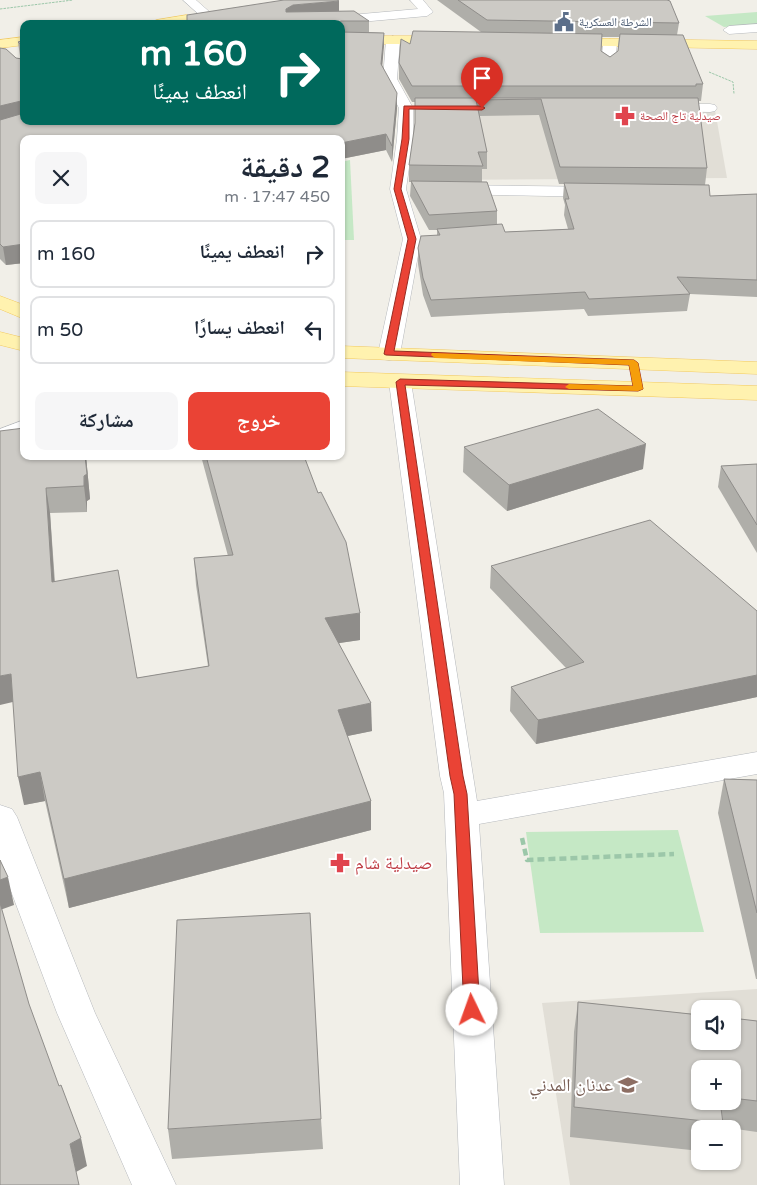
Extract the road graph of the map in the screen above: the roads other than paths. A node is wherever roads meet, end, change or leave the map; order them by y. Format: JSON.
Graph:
{"nodes":[{"id":1,"x":190,"y":0,"type":"edge"},
{"id":2,"x":416,"y":0,"type":"edge"},
{"id":3,"x":192,"y":20,"type":"edge"},
{"id":4,"x":338,"y":20,"type":"edge"},
{"id":5,"x":757,"y":28,"type":"edge"},
{"id":6,"x":729,"y":30,"type":"dead end"},
{"id":7,"x":345,"y":40,"type":"edge"},
{"id":8,"x":392,"y":40,"type":"junction"},
{"id":9,"x":462,"y":41,"type":"edge"},
{"id":10,"x":20,"y":42,"type":"edge"},
{"id":11,"x":550,"y":42,"type":"edge"},
{"id":12,"x":610,"y":43,"type":"junction"},
{"id":13,"x":0,"y":44,"type":"edge"},
{"id":14,"x":757,"y":45,"type":"edge"},
{"id":15,"x":20,"y":50,"type":"edge"},
{"id":16,"x":0,"y":52,"type":"edge"},
{"id":17,"x":608,"y":67,"type":"edge"},
{"id":18,"x":651,"y":108,"type":"edge"},
{"id":19,"x":710,"y":108,"type":"road end"},
{"id":20,"x":398,"y":189,"type":"junction"},
{"id":21,"x":418,"y":189,"type":"edge"},
{"id":22,"x":438,"y":190,"type":"edge"},
{"id":23,"x":616,"y":192,"type":"edge"},
{"id":24,"x":432,"y":237,"type":"edge"},
{"id":25,"x":412,"y":239,"type":"junction"},
{"id":26,"x":0,"y":302,"type":"edge"},
{"id":27,"x":20,"y":311,"type":"edge"},
{"id":28,"x":0,"y":338,"type":"edge"},
{"id":29,"x":20,"y":344,"type":"edge"},
{"id":30,"x":345,"y":353,"type":"edge"},
{"id":31,"x":634,"y":363,"type":"junction"},
{"id":32,"x":395,"y":368,"type":"junction"},
{"id":33,"x":757,"y":368,"type":"edge"},
{"id":34,"x":345,"y":378,"type":"edge"},
{"id":35,"x":638,"y":389,"type":"junction"},
{"id":36,"x":757,"y":393,"type":"edge"},
{"id":37,"x":20,"y":428,"type":"edge"},
{"id":38,"x":0,"y":436,"type":"edge"},
{"id":39,"x":757,"y":763,"type":"edge"},
{"id":40,"x":462,"y":815,"type":"junction"},
{"id":41,"x":0,"y":817,"type":"edge"},
{"id":42,"x":154,"y":1185,"type":"edge"},
{"id":43,"x":482,"y":1185,"type":"edge"}],
"edges":[{"from":1,"to":3,"type":"street"},
{"from":2,"to":4,"type":"street"},
{"from":5,"to":6,"type":"street"},
{"from":7,"to":8,"type":"main road"},
{"from":8,"to":9,"type":"main road"},
{"from":8,"to":20,"type":"street"},
{"from":10,"to":13,"type":"main road"},
{"from":11,"to":12,"type":"main road"},
{"from":12,"to":14,"type":"main road"},
{"from":12,"to":17,"type":"street"},
{"from":15,"to":16,"type":"main road"},
{"from":18,"to":19,"type":"street"},
{"from":20,"to":21,"type":"street"},
{"from":20,"to":25,"type":"street"},
{"from":22,"to":23,"type":"street"},
{"from":24,"to":25,"type":"street"},
{"from":25,"to":32,"type":"street"},
{"from":26,"to":27,"type":"main road"},
{"from":28,"to":29,"type":"main road"},
{"from":30,"to":32,"type":"main road"},
{"from":31,"to":32,"type":"main road"},
{"from":31,"to":33,"type":"main road"},
{"from":31,"to":35,"type":"main road"},
{"from":32,"to":34,"type":"main road"},
{"from":32,"to":35,"type":"main road"},
{"from":32,"to":40,"type":"street"},
{"from":35,"to":36,"type":"main road"},
{"from":37,"to":38,"type":"street"},
{"from":39,"to":40,"type":"street"},
{"from":40,"to":43,"type":"street"},
{"from":41,"to":42,"type":"street"}]}
